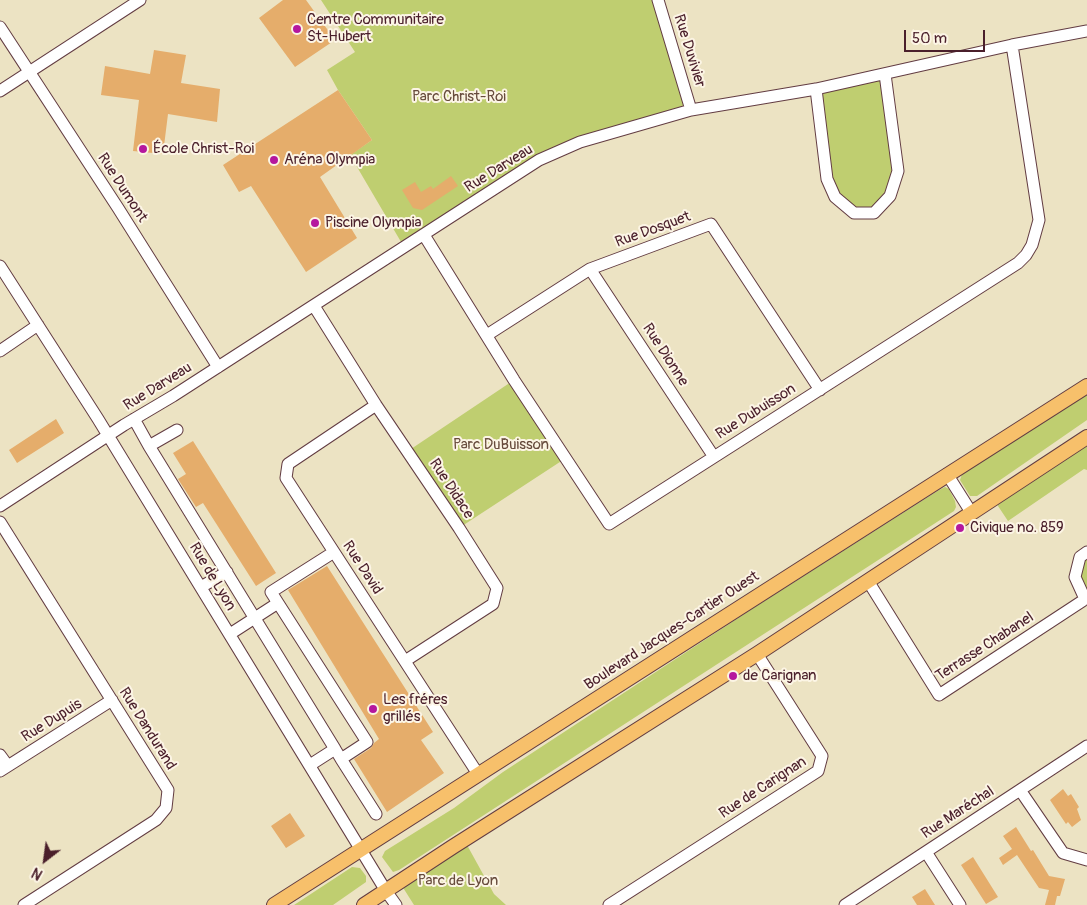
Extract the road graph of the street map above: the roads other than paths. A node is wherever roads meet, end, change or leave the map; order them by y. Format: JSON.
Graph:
{"nodes":[{"id":1,"x":658,"y":0,"type":"edge"},
{"id":2,"x":136,"y":1,"type":"edge"},
{"id":3,"x":0,"y":27,"type":"edge"},
{"id":4,"x":1086,"y":31,"type":"edge"},
{"id":5,"x":1012,"y":45,"type":"junction"},
{"id":6,"x":29,"y":73,"type":"junction"},
{"id":7,"x":884,"y":74,"type":"junction"},
{"id":8,"x":816,"y":89,"type":"junction"},
{"id":9,"x":0,"y":90,"type":"edge"},
{"id":10,"x":691,"y":110,"type":"junction"},
{"id":11,"x":424,"y":235,"type":"junction"},
{"id":12,"x":0,"y":266,"type":"edge"},
{"id":13,"x":590,"y":269,"type":"junction"},
{"id":14,"x":314,"y":306,"type":"junction"},
{"id":15,"x":38,"y":326,"type":"junction"},
{"id":16,"x":487,"y":335,"type":"junction"},
{"id":17,"x":0,"y":351,"type":"edge"},
{"id":18,"x":218,"y":367,"type":"junction"},
{"id":19,"x":1087,"y":386,"type":"edge"},
{"id":20,"x":820,"y":390,"type":"junction"},
{"id":21,"x":376,"y":405,"type":"junction"},
{"id":22,"x":134,"y":419,"type":"junction"},
{"id":23,"x":177,"y":430,"type":"dead end"},
{"id":24,"x":108,"y":436,"type":"junction"},
{"id":25,"x":1087,"y":437,"type":"edge"},
{"id":26,"x":149,"y":446,"type":"junction"},
{"id":27,"x":714,"y":457,"type":"junction"},
{"id":28,"x":947,"y":474,"type":"junction"},
{"id":29,"x":0,"y":506,"type":"edge"},
{"id":30,"x":971,"y":512,"type":"junction"},
{"id":31,"x":0,"y":522,"type":"edge"},
{"id":32,"x":334,"y":552,"type":"junction"},
{"id":33,"x":1087,"y":552,"type":"edge"},
{"id":34,"x":227,"y":572,"type":"junction"},
{"id":35,"x":868,"y":581,"type":"junction"},
{"id":36,"x":201,"y":588,"type":"junction"},
{"id":37,"x":1086,"y":599,"type":"edge"},
{"id":38,"x":278,"y":603,"type":"junction"},
{"id":39,"x":255,"y":618,"type":"junction"},
{"id":40,"x":230,"y":634,"type":"junction"},
{"id":41,"x":757,"y":654,"type":"junction"},
{"id":42,"x":405,"y":661,"type":"junction"},
{"id":43,"x":112,"y":700,"type":"junction"},
{"id":44,"x":1087,"y":746,"type":"edge"},
{"id":45,"x":338,"y":754,"type":"junction"},
{"id":46,"x":0,"y":755,"type":"edge"},
{"id":47,"x":310,"y":765,"type":"junction"},
{"id":48,"x":4,"y":769,"type":"edge"},
{"id":49,"x":478,"y":774,"type":"junction"},
{"id":50,"x":1020,"y":790,"type":"junction"},
{"id":51,"x":376,"y":814,"type":"dead end"},
{"id":52,"x":361,"y":849,"type":"junction"},
{"id":53,"x":926,"y":852,"type":"junction"},
{"id":54,"x":1087,"y":860,"type":"edge"},
{"id":55,"x":386,"y":891,"type":"junction"},
{"id":56,"x":24,"y":905,"type":"edge"},
{"id":57,"x":274,"y":905,"type":"edge"},
{"id":58,"x":364,"y":905,"type":"edge"},
{"id":59,"x":396,"y":905,"type":"edge"},
{"id":60,"x":610,"y":905,"type":"edge"},
{"id":61,"x":845,"y":905,"type":"edge"},
{"id":62,"x":960,"y":905,"type":"edge"}],
"edges":[{"from":1,"to":10,"type":"street","name":"Rue Duvivier"},
{"from":2,"to":6,"type":"street"},
{"from":3,"to":6,"type":"street","name":"Rue Dumont"},
{"from":4,"to":5,"type":"street","name":"Rue Darveau"},
{"from":5,"to":7,"type":"street","name":"Rue Darveau"},
{"from":5,"to":20,"type":"street","name":"Rue Dubuisson"},
{"from":6,"to":9,"type":"street"},
{"from":6,"to":18,"type":"street","name":"Rue Dumont"},
{"from":7,"to":8,"type":"street","name":"Rue Darveau"},
{"from":7,"to":8,"type":"street"},
{"from":8,"to":10,"type":"street","name":"Rue Darveau"},
{"from":10,"to":11,"type":"street","name":"Rue Darveau"},
{"from":11,"to":14,"type":"street","name":"Rue Darveau"},
{"from":11,"to":16,"type":"street","name":"Rue Dubuisson"},
{"from":12,"to":15,"type":"street","name":"Rue de Lyon"},
{"from":13,"to":16,"type":"street","name":"Rue Dosquet"},
{"from":13,"to":20,"type":"street","name":"Rue Dosquet"},
{"from":13,"to":27,"type":"street","name":"Rue Dionne"},
{"from":14,"to":18,"type":"street","name":"Rue Darveau"},
{"from":14,"to":21,"type":"street","name":"Rue Didace"},
{"from":15,"to":17,"type":"street"},
{"from":15,"to":24,"type":"street","name":"Rue de Lyon"},
{"from":16,"to":27,"type":"street","name":"Rue Dubuisson"},
{"from":18,"to":22,"type":"street","name":"Rue Darveau"},
{"from":19,"to":28,"type":"main road","name":"Boulevard Jacques-Cartier Ouest"},
{"from":20,"to":27,"type":"street","name":"Rue Dubuisson"},
{"from":21,"to":32,"type":"street","name":"Rue David"},
{"from":21,"to":42,"type":"street","name":"Rue Didace"},
{"from":22,"to":24,"type":"street","name":"Rue Darveau"},
{"from":22,"to":26,"type":"street"},
{"from":23,"to":26,"type":"street"},
{"from":24,"to":29,"type":"street","name":"Rue Darveau"},
{"from":24,"to":36,"type":"street","name":"Rue de Lyon"},
{"from":25,"to":30,"type":"main road"},
{"from":26,"to":34,"type":"street"},
{"from":28,"to":30,"type":"street"},
{"from":28,"to":49,"type":"main road","name":"Boulevard Jacques-Cartier Ouest"},
{"from":30,"to":35,"type":"main road"},
{"from":31,"to":43,"type":"street","name":"Rue Dandurand"},
{"from":32,"to":38,"type":"street"},
{"from":32,"to":42,"type":"street","name":"Rue David"},
{"from":33,"to":37,"type":"street","name":"Terrasse Chabanel"},
{"from":34,"to":36,"type":"street"},
{"from":34,"to":39,"type":"street"},
{"from":35,"to":37,"type":"street","name":"Terrasse Chabanel"},
{"from":35,"to":41,"type":"main road"},
{"from":36,"to":40,"type":"street","name":"Rue de Lyon"},
{"from":38,"to":39,"type":"street"},
{"from":38,"to":45,"type":"street"},
{"from":39,"to":40,"type":"street"},
{"from":39,"to":45,"type":"street"},
{"from":40,"to":47,"type":"street","name":"Rue de Lyon"},
{"from":41,"to":55,"type":"main road"},
{"from":41,"to":60,"type":"street","name":"Rue de Carignan"},
{"from":42,"to":49,"type":"street","name":"Rue David"},
{"from":43,"to":48,"type":"street","name":"Rue Dupuis"},
{"from":43,"to":56,"type":"street","name":"Rue Dandurand"},
{"from":44,"to":50,"type":"street","name":"Rue Maréchal"},
{"from":45,"to":47,"type":"street"},
{"from":45,"to":51,"type":"street"},
{"from":46,"to":48,"type":"street","name":"Rue Dupuis"},
{"from":47,"to":52,"type":"street","name":"Rue de Lyon"},
{"from":49,"to":52,"type":"main road","name":"Boulevard Jacques-Cartier Ouest"},
{"from":50,"to":53,"type":"street","name":"Rue Maréchal"},
{"from":50,"to":54,"type":"street"},
{"from":52,"to":55,"type":"street","name":"Rue de Lyon"},
{"from":52,"to":57,"type":"main road","name":"Boulevard Jacques-Cartier Ouest"},
{"from":53,"to":61,"type":"street","name":"Rue Maréchal"},
{"from":53,"to":62,"type":"street"},
{"from":55,"to":58,"type":"main road"},
{"from":55,"to":59,"type":"street","name":"Rue de Lyon"}]}
